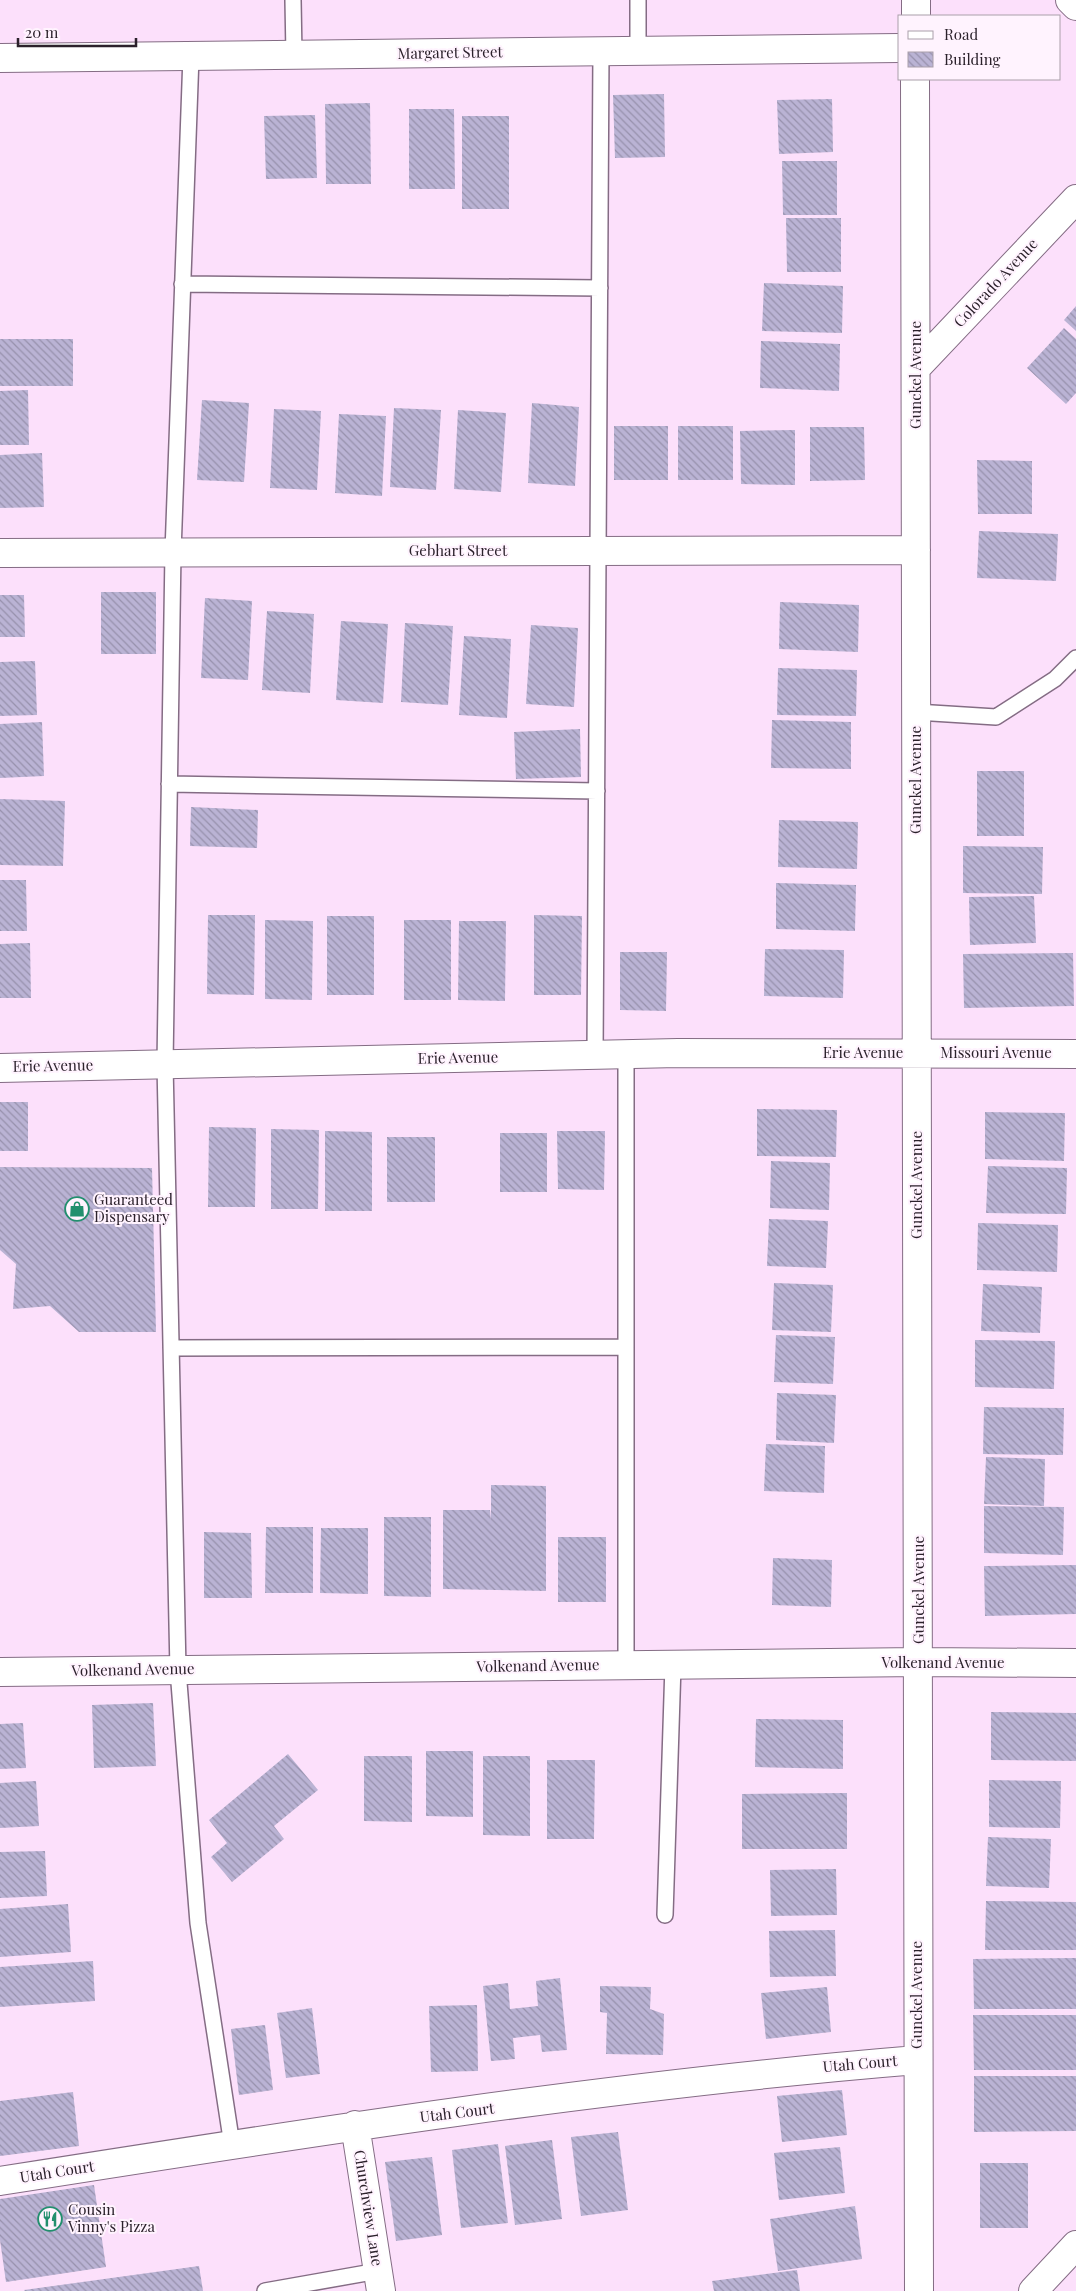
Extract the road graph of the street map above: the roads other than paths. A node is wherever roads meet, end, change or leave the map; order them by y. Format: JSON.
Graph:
{"nodes":[{"id":1,"x":293,"y":0,"type":"edge"},
{"id":2,"x":638,"y":0,"type":"edge"},
{"id":3,"x":916,"y":0,"type":"edge"},
{"id":4,"x":1070,"y":0,"type":"edge"},
{"id":5,"x":1076,"y":6,"type":"edge"},
{"id":6,"x":916,"y":15,"type":"edge"},
{"id":7,"x":898,"y":48,"type":"edge"},
{"id":8,"x":601,"y":51,"type":"junction"},
{"id":9,"x":638,"y":51,"type":"junction"},
{"id":10,"x":294,"y":55,"type":"junction"},
{"id":11,"x":191,"y":56,"type":"junction"},
{"id":12,"x":0,"y":58,"type":"edge"},
{"id":13,"x":915,"y":80,"type":"edge"},
{"id":14,"x":1076,"y":199,"type":"edge"},
{"id":15,"x":182,"y":284,"type":"junction"},
{"id":16,"x":600,"y":288,"type":"junction"},
{"id":17,"x":917,"y":367,"type":"junction"},
{"id":18,"x":916,"y":550,"type":"junction"},
{"id":19,"x":598,"y":551,"type":"junction"},
{"id":20,"x":172,"y":552,"type":"junction"},
{"id":21,"x":0,"y":553,"type":"edge"},
{"id":22,"x":1076,"y":658,"type":"edge"},
{"id":23,"x":916,"y":712,"type":"junction"},
{"id":24,"x":169,"y":784,"type":"junction"},
{"id":25,"x":597,"y":792,"type":"junction"},
{"id":26,"x":917,"y":1053,"type":"junction"},
{"id":27,"x":626,"y":1054,"type":"junction"},
{"id":28,"x":1076,"y":1054,"type":"edge"},
{"id":29,"x":595,"y":1055,"type":"junction"},
{"id":30,"x":165,"y":1064,"type":"junction"},
{"id":31,"x":0,"y":1068,"type":"edge"},
{"id":32,"x":626,"y":1347,"type":"junction"},
{"id":33,"x":171,"y":1348,"type":"junction"},
{"id":34,"x":919,"y":1662,"type":"junction"},
{"id":35,"x":1076,"y":1663,"type":"edge"},
{"id":36,"x":626,"y":1665,"type":"junction"},
{"id":37,"x":673,"y":1665,"type":"junction"},
{"id":38,"x":178,"y":1670,"type":"junction"},
{"id":39,"x":0,"y":1672,"type":"edge"},
{"id":40,"x":666,"y":1915,"type":"dead end"},
{"id":41,"x":917,"y":2060,"type":"junction"},
{"id":42,"x":355,"y":2126,"type":"junction"},
{"id":43,"x":232,"y":2145,"type":"junction"},
{"id":44,"x":0,"y":2181,"type":"edge"},
{"id":45,"x":1076,"y":2245,"type":"edge"},
{"id":46,"x":379,"y":2281,"type":"edge"},
{"id":47,"x":265,"y":2291,"type":"edge"},
{"id":48,"x":919,"y":2291,"type":"edge"},
{"id":49,"x":1033,"y":2291,"type":"edge"}],
"edges":[{"from":1,"to":10,"type":"lane"},
{"from":2,"to":9,"type":"lane"},
{"from":3,"to":6,"type":"street"},
{"from":4,"to":5,"type":"street"},
{"from":7,"to":9,"type":"street","name":"Margaret Street"},
{"from":8,"to":9,"type":"street","name":"Margaret Street"},
{"from":8,"to":10,"type":"street","name":"Margaret Street"},
{"from":8,"to":16,"type":"lane"},
{"from":10,"to":11,"type":"street","name":"Margaret Street"},
{"from":11,"to":12,"type":"street","name":"Margaret Street"},
{"from":11,"to":15,"type":"lane"},
{"from":13,"to":17,"type":"street","name":"Gunckel Avenue"},
{"from":14,"to":17,"type":"street","name":"Colorado Avenue"},
{"from":15,"to":16,"type":"lane"},
{"from":15,"to":20,"type":"lane"},
{"from":16,"to":19,"type":"lane"},
{"from":17,"to":18,"type":"street","name":"Gunckel Avenue"},
{"from":18,"to":19,"type":"street","name":"Gebhart Street"},
{"from":18,"to":23,"type":"street","name":"Gunckel Avenue"},
{"from":19,"to":20,"type":"street","name":"Gebhart Street"},
{"from":19,"to":25,"type":"lane"},
{"from":20,"to":21,"type":"street","name":"Gebhart Street"},
{"from":20,"to":24,"type":"lane"},
{"from":22,"to":23,"type":"lane"},
{"from":23,"to":26,"type":"street","name":"Gunckel Avenue"},
{"from":24,"to":25,"type":"lane"},
{"from":24,"to":30,"type":"lane"},
{"from":25,"to":29,"type":"lane"},
{"from":26,"to":27,"type":"street","name":"Erie Avenue"},
{"from":26,"to":28,"type":"street","name":"Missouri Avenue"},
{"from":26,"to":34,"type":"street","name":"Gunckel Avenue"},
{"from":27,"to":29,"type":"street","name":"Erie Avenue"},
{"from":27,"to":32,"type":"lane"},
{"from":29,"to":30,"type":"street","name":"Erie Avenue"},
{"from":30,"to":31,"type":"street","name":"Erie Avenue"},
{"from":30,"to":33,"type":"lane"},
{"from":32,"to":33,"type":"lane"},
{"from":32,"to":36,"type":"lane"},
{"from":33,"to":38,"type":"lane"},
{"from":34,"to":35,"type":"street","name":"Volkenand Avenue"},
{"from":34,"to":37,"type":"street","name":"Volkenand Avenue"},
{"from":34,"to":41,"type":"street","name":"Gunckel Avenue"},
{"from":36,"to":37,"type":"street","name":"Volkenand Avenue"},
{"from":36,"to":38,"type":"street","name":"Volkenand Avenue"},
{"from":37,"to":40,"type":"lane"},
{"from":38,"to":39,"type":"street","name":"Volkenand Avenue"},
{"from":38,"to":43,"type":"lane"},
{"from":41,"to":42,"type":"street","name":"Utah Court"},
{"from":41,"to":48,"type":"street","name":"Gunckel Avenue"},
{"from":42,"to":43,"type":"street","name":"Utah Court"},
{"from":42,"to":46,"type":"street","name":"Churchview Lane"},
{"from":43,"to":44,"type":"street","name":"Utah Court"},
{"from":45,"to":49,"type":"street"},
{"from":46,"to":47,"type":"lane"}]}
